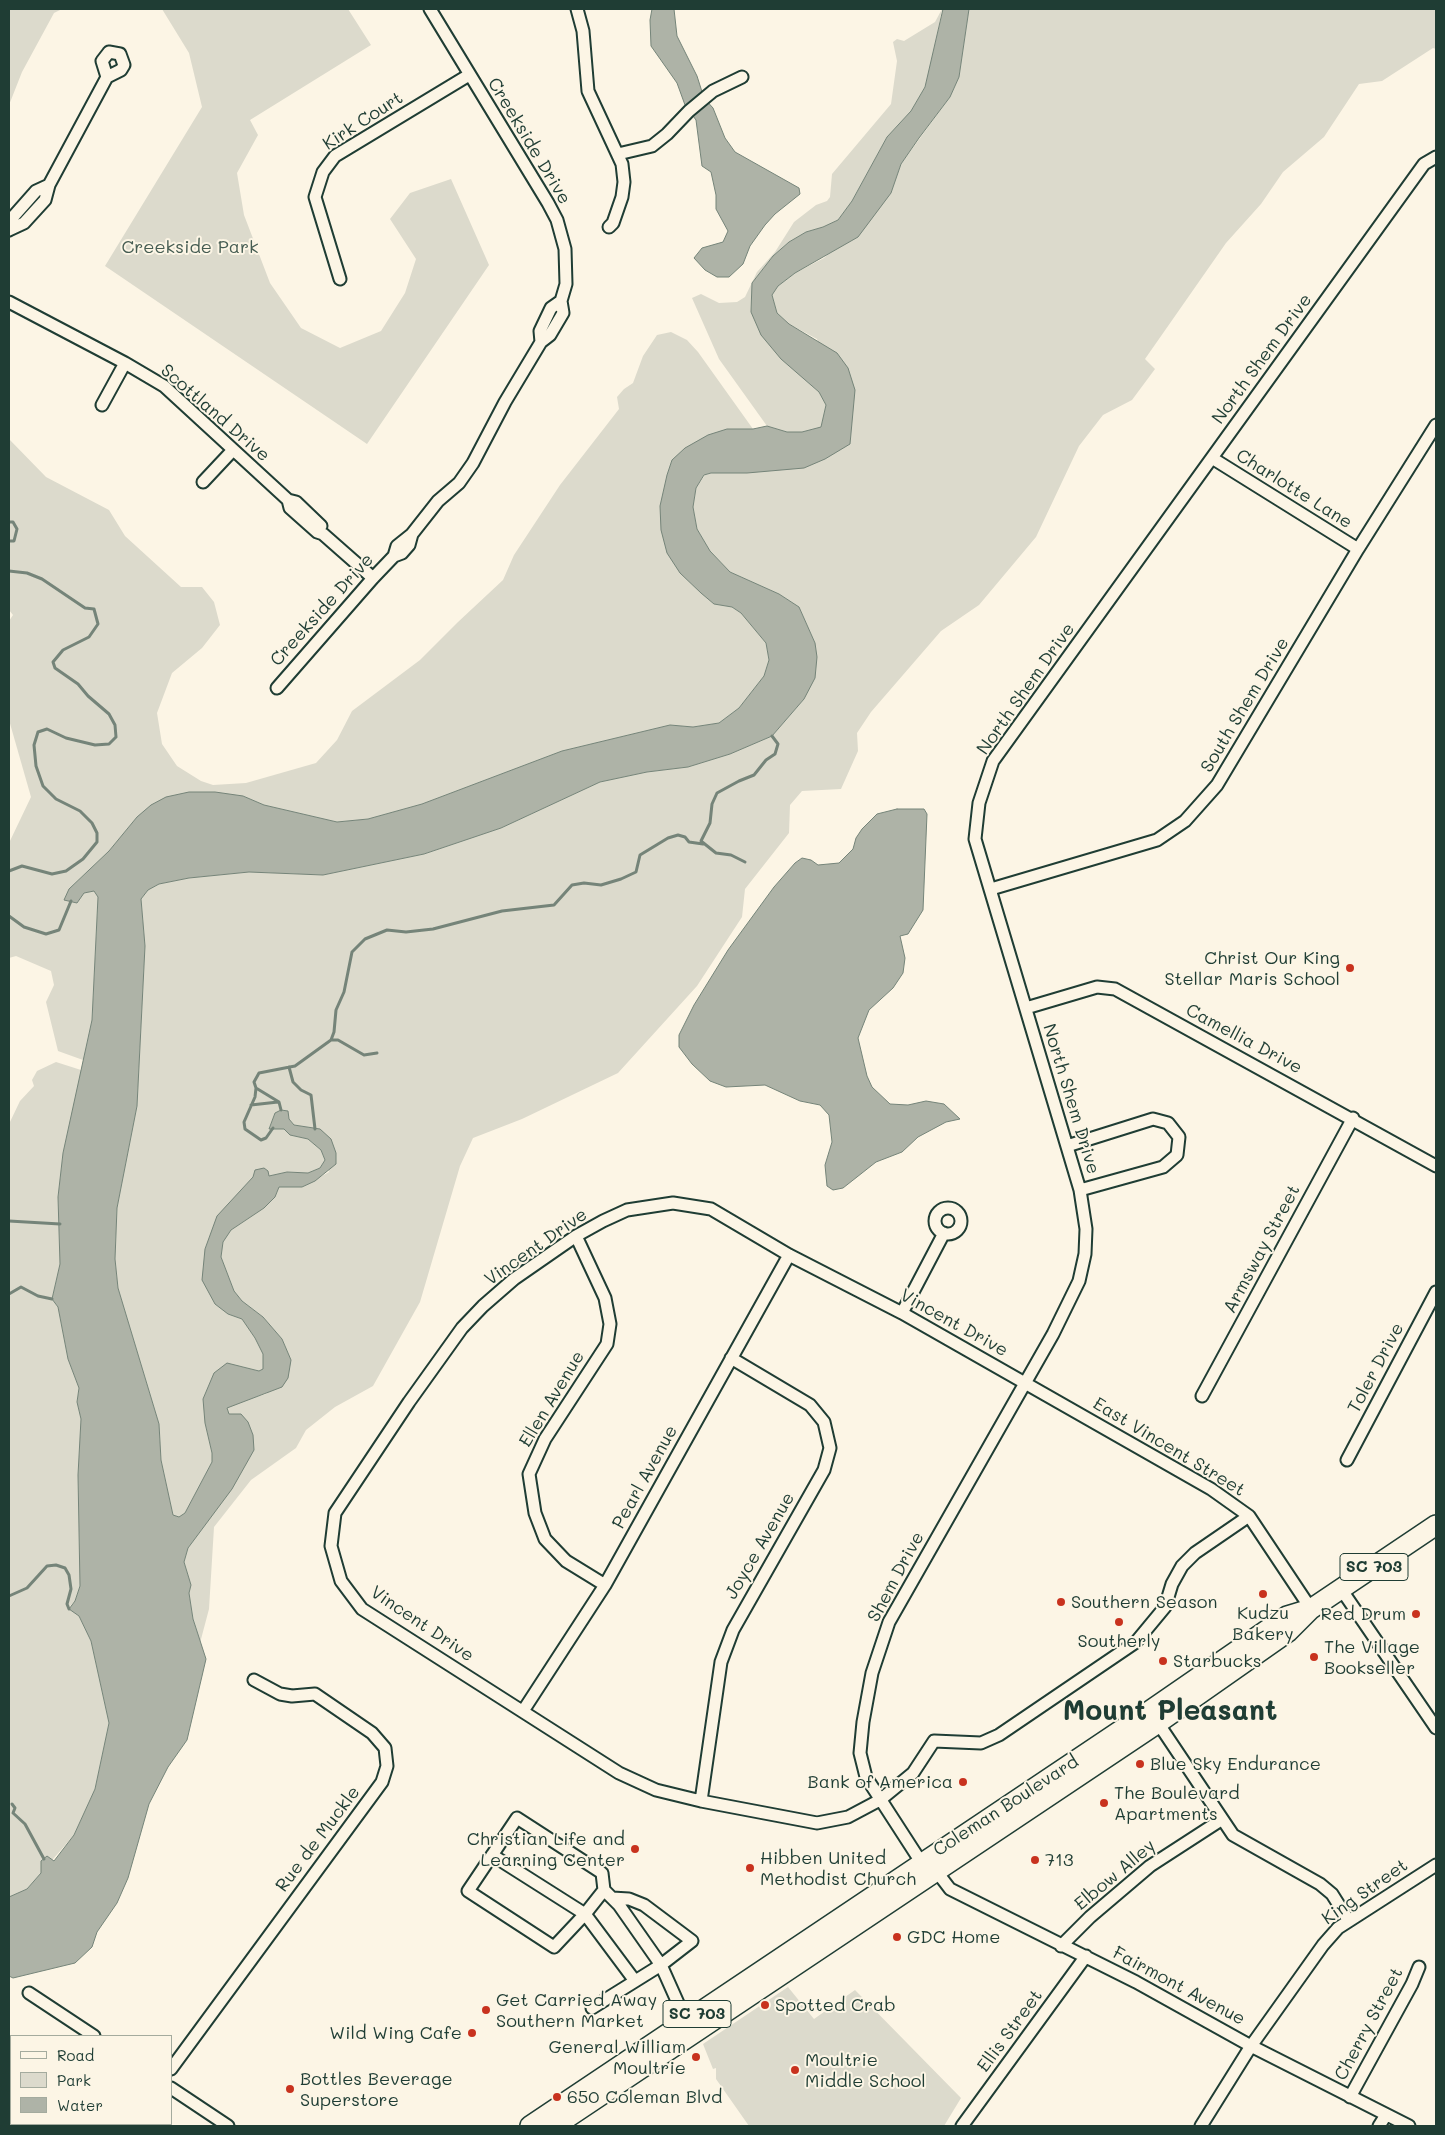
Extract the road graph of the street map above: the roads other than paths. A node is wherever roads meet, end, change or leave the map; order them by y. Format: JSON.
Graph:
{"nodes":[{"id":1,"x":430,"y":9,"type":"edge"},
{"id":2,"x":577,"y":9,"type":"edge"},
{"id":3,"x":469,"y":75,"type":"junction"},
{"id":4,"x":107,"y":77,"type":"dead end"},
{"id":5,"x":742,"y":77,"type":"dead end"},
{"id":6,"x":618,"y":154,"type":"junction"},
{"id":7,"x":1436,"y":157,"type":"edge"},
{"id":8,"x":609,"y":227,"type":"dead end"},
{"id":9,"x":9,"y":230,"type":"edge"},
{"id":10,"x":340,"y":279,"type":"dead end"},
{"id":11,"x":9,"y":302,"type":"edge"},
{"id":12,"x":125,"y":363,"type":"junction"},
{"id":13,"x":102,"y":405,"type":"dead end"},
{"id":14,"x":1436,"y":425,"type":"edge"},
{"id":15,"x":234,"y":450,"type":"junction"},
{"id":16,"x":1212,"y":458,"type":"junction"},
{"id":17,"x":203,"y":482,"type":"dead end"},
{"id":18,"x":1358,"y":549,"type":"junction"},
{"id":19,"x":373,"y":578,"type":"junction"},
{"id":20,"x":277,"y":688,"type":"dead end"},
{"id":21,"x":991,"y":889,"type":"junction"},
{"id":22,"x":1026,"y":1008,"type":"junction"},
{"id":23,"x":1353,"y":1118,"type":"junction"},
{"id":24,"x":1067,"y":1146,"type":"junction"},
{"id":25,"x":1436,"y":1166,"type":"edge"},
{"id":26,"x":1080,"y":1190,"type":"junction"},
{"id":27,"x":944,"y":1233,"type":"dead end"},
{"id":28,"x":576,"y":1236,"type":"junction"},
{"id":29,"x":789,"y":1255,"type":"junction"},
{"id":30,"x":1436,"y":1292,"type":"edge"},
{"id":31,"x":902,"y":1313,"type":"junction"},
{"id":32,"x":731,"y":1358,"type":"junction"},
{"id":33,"x":1026,"y":1384,"type":"junction"},
{"id":34,"x":1202,"y":1396,"type":"dead end"},
{"id":35,"x":1347,"y":1460,"type":"dead end"},
{"id":36,"x":1249,"y":1516,"type":"junction"},
{"id":37,"x":1436,"y":1525,"type":"edge"},
{"id":38,"x":605,"y":1585,"type":"junction"},
{"id":39,"x":1341,"y":1590,"type":"junction"},
{"id":40,"x":1311,"y":1609,"type":"junction"},
{"id":41,"x":254,"y":1680,"type":"dead end"},
{"id":42,"x":523,"y":1711,"type":"junction"},
{"id":43,"x":1158,"y":1723,"type":"junction"},
{"id":44,"x":1436,"y":1728,"type":"edge"},
{"id":45,"x":1029,"y":1791,"type":"junction"},
{"id":46,"x":880,"y":1800,"type":"junction"},
{"id":47,"x":701,"y":1801,"type":"junction"},
{"id":48,"x":1221,"y":1820,"type":"junction"},
{"id":49,"x":492,"y":1855,"type":"junction"},
{"id":50,"x":921,"y":1862,"type":"junction"},
{"id":51,"x":1436,"y":1865,"type":"edge"},
{"id":52,"x":937,"y":1872,"type":"junction"},
{"id":53,"x":604,"y":1890,"type":"junction"},
{"id":54,"x":612,"y":1898,"type":"junction"},
{"id":55,"x":585,"y":1914,"type":"junction"},
{"id":56,"x":1349,"y":1922,"type":"junction"},
{"id":57,"x":832,"y":1941,"type":"junction"},
{"id":58,"x":1061,"y":1946,"type":"junction"},
{"id":59,"x":1086,"y":1956,"type":"junction"},
{"id":60,"x":661,"y":1965,"type":"junction"},
{"id":61,"x":1419,"y":1967,"type":"dead end"},
{"id":62,"x":635,"y":1981,"type":"junction"},
{"id":63,"x":29,"y":1993,"type":"dead end"},
{"id":64,"x":592,"y":2008,"type":"dead end"},
{"id":65,"x":686,"y":2021,"type":"junction"},
{"id":66,"x":92,"y":2035,"type":"edge"},
{"id":67,"x":1252,"y":2046,"type":"junction"},
{"id":68,"x":172,"y":2069,"type":"edge"},
{"id":69,"x":172,"y":2090,"type":"edge"},
{"id":70,"x":608,"y":2091,"type":"junction"},
{"id":71,"x":1350,"y":2097,"type":"junction"},
{"id":72,"x":1386,"y":2115,"type":"junction"},
{"id":73,"x":228,"y":2126,"type":"edge"},
{"id":74,"x":530,"y":2126,"type":"edge"},
{"id":75,"x":555,"y":2126,"type":"edge"},
{"id":76,"x":962,"y":2126,"type":"edge"},
{"id":77,"x":1201,"y":2126,"type":"edge"},
{"id":78,"x":1379,"y":2126,"type":"edge"},
{"id":79,"x":1409,"y":2126,"type":"edge"}],
"edges":[{"from":1,"to":3,"type":"street","name":"Creekside Drive"},
{"from":2,"to":6,"type":"street"},
{"from":3,"to":10,"type":"street","name":"Kirk Court"},
{"from":3,"to":19,"type":"street","name":"Creekside Drive"},
{"from":4,"to":9,"type":"street"},
{"from":5,"to":6,"type":"street"},
{"from":6,"to":8,"type":"street"},
{"from":7,"to":16,"type":"street","name":"North Shem Drive"},
{"from":11,"to":12,"type":"street","name":"Scottland Drive"},
{"from":12,"to":13,"type":"street"},
{"from":12,"to":15,"type":"street","name":"Scottland Drive"},
{"from":14,"to":18,"type":"street","name":"South Shem Drive"},
{"from":15,"to":17,"type":"street"},
{"from":15,"to":19,"type":"street","name":"Scottland Drive"},
{"from":16,"to":18,"type":"street","name":"Charlotte Lane"},
{"from":16,"to":21,"type":"street","name":"North Shem Drive"},
{"from":18,"to":21,"type":"street","name":"South Shem Drive"},
{"from":19,"to":20,"type":"street","name":"Creekside Drive"},
{"from":21,"to":22,"type":"street","name":"North Shem Drive"},
{"from":22,"to":23,"type":"street","name":"Camellia Drive"},
{"from":22,"to":24,"type":"street","name":"North Shem Drive"},
{"from":23,"to":25,"type":"street","name":"Camellia Drive"},
{"from":23,"to":34,"type":"street","name":"Armsway Street"},
{"from":24,"to":26,"type":"street","name":"North Shem Drive"},
{"from":24,"to":26,"type":"street"},
{"from":26,"to":33,"type":"street","name":"North Shem Drive"},
{"from":27,"to":31,"type":"street"},
{"from":28,"to":29,"type":"street","name":"Vincent Drive"},
{"from":28,"to":38,"type":"street","name":"Ellen Avenue"},
{"from":28,"to":42,"type":"street","name":"Vincent Drive"},
{"from":29,"to":31,"type":"street","name":"Vincent Drive"},
{"from":29,"to":32,"type":"street","name":"Pearl Avenue"},
{"from":30,"to":35,"type":"street","name":"Toler Drive"},
{"from":31,"to":33,"type":"street","name":"Vincent Drive"},
{"from":32,"to":38,"type":"street","name":"Pearl Avenue"},
{"from":32,"to":47,"type":"street","name":"Joyce Avenue"},
{"from":33,"to":36,"type":"street","name":"East Vincent Street"},
{"from":33,"to":46,"type":"street","name":"Shem Drive"},
{"from":36,"to":40,"type":"street","name":"East Vincent Street"},
{"from":36,"to":46,"type":"street","name":"Vincent Drive"},
{"from":37,"to":39,"type":"main road","name":"Coleman Boulevard","number":"SC 703"},
{"from":38,"to":42,"type":"street","name":"Pearl Avenue"},
{"from":39,"to":40,"type":"main road","name":"Coleman Boulevard","number":"SC 703"},
{"from":39,"to":44,"type":"street"},
{"from":40,"to":43,"type":"main road","name":"Coleman Boulevard","number":"SC 703"},
{"from":40,"to":45,"type":"main road","name":"Coleman Boulevard","number":"SC 703"},
{"from":41,"to":68,"type":"street","name":"Rue de Muckle"},
{"from":42,"to":47,"type":"street","name":"Vincent Drive"},
{"from":43,"to":48,"type":"street"},
{"from":43,"to":52,"type":"main road","name":"Coleman Boulevard","number":"SC 703"},
{"from":45,"to":50,"type":"main road","name":"Coleman Boulevard","number":"SC 703"},
{"from":45,"to":52,"type":"main road"},
{"from":46,"to":47,"type":"street","name":"Vincent Drive"},
{"from":46,"to":50,"type":"street","name":"Shem Drive"},
{"from":48,"to":56,"type":"street"},
{"from":48,"to":58,"type":"street","name":"Elbow Alley"},
{"from":49,"to":53,"type":"street"},
{"from":49,"to":55,"type":"street"},
{"from":49,"to":55,"type":"street"},
{"from":50,"to":52,"type":"street","name":"Shem Drive"},
{"from":50,"to":57,"type":"main road"},
{"from":50,"to":65,"type":"main road","name":"Coleman Boulevard","number":"SC 703"},
{"from":51,"to":56,"type":"street","name":"King Street"},
{"from":52,"to":57,"type":"main road","name":"Coleman Boulevard","number":"SC 703"},
{"from":52,"to":58,"type":"street","name":"Fairmont Avenue"},
{"from":53,"to":54,"type":"street"},
{"from":53,"to":55,"type":"street"},
{"from":54,"to":60,"type":"street"},
{"from":54,"to":60,"type":"street"},
{"from":55,"to":62,"type":"street"},
{"from":56,"to":67,"type":"street","name":"King Street"},
{"from":57,"to":70,"type":"main road","name":"Coleman Boulevard","number":"SC 703"},
{"from":58,"to":59,"type":"street","name":"Fairmont Avenue"},
{"from":59,"to":67,"type":"street","name":"Fairmont Avenue"},
{"from":59,"to":76,"type":"street","name":"Ellis Street"},
{"from":60,"to":62,"type":"street"},
{"from":60,"to":65,"type":"street"},
{"from":61,"to":71,"type":"street","name":"Cherry Street"},
{"from":62,"to":64,"type":"street"},
{"from":63,"to":66,"type":"street"},
{"from":65,"to":70,"type":"main road"},
{"from":65,"to":74,"type":"main road","name":"Coleman Boulevard","number":"SC 703"},
{"from":67,"to":71,"type":"street","name":"Fairmont Avenue"},
{"from":67,"to":77,"type":"street","name":"King Street"},
{"from":69,"to":73,"type":"street"},
{"from":70,"to":75,"type":"main road","name":"Coleman Boulevard","number":"SC 703"},
{"from":71,"to":72,"type":"street","name":"Fairmont Avenue"},
{"from":72,"to":78,"type":"street"},
{"from":72,"to":79,"type":"street","name":"Fairmont Avenue"}]}
